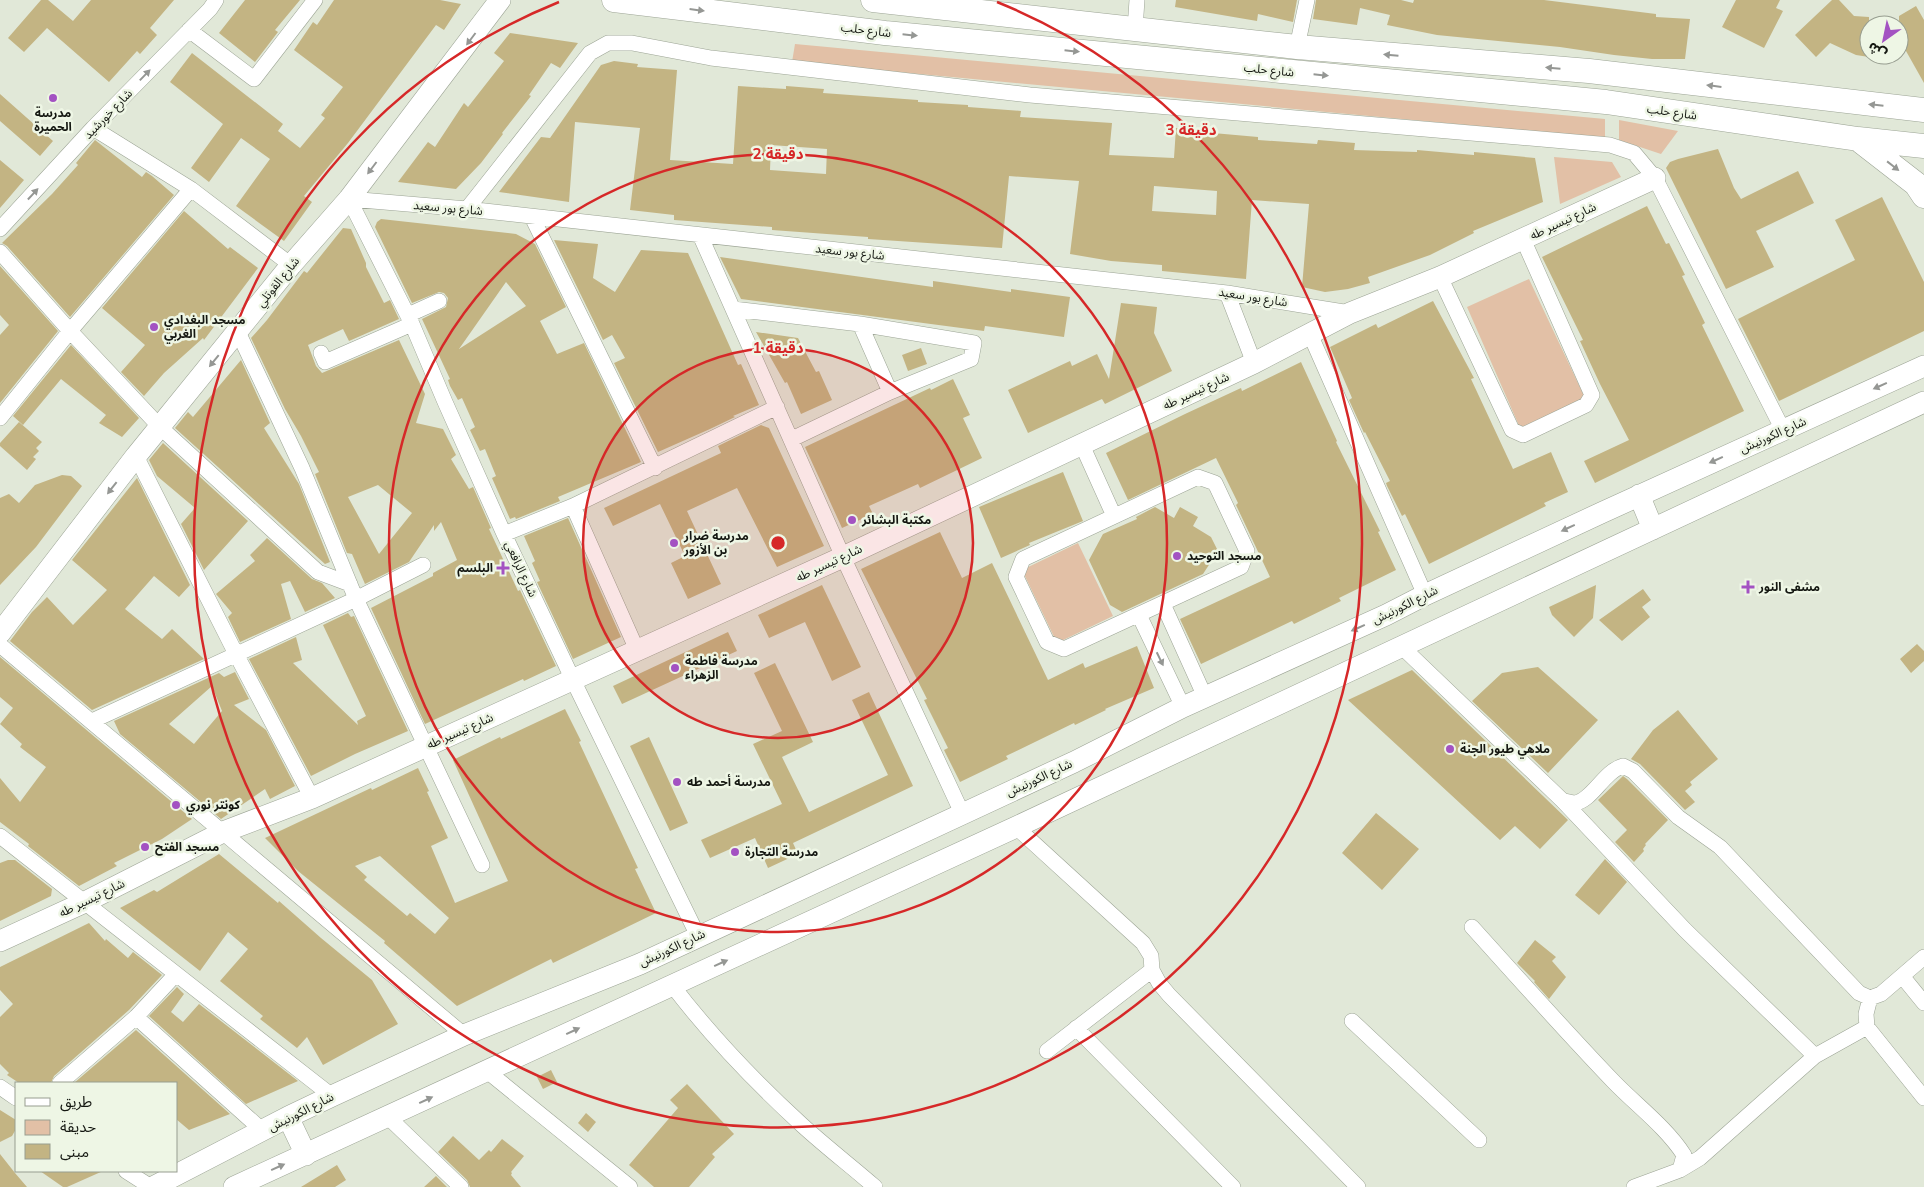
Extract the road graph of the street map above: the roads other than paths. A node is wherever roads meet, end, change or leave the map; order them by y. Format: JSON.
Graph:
{"nodes":[{"id":1,"x":216,"y":0,"type":"edge"},
{"id":2,"x":315,"y":0,"type":"edge"},
{"id":3,"x":500,"y":0,"type":"edge"},
{"id":4,"x":614,"y":0,"type":"edge"},
{"id":5,"x":873,"y":0,"type":"edge"},
{"id":6,"x":1137,"y":0,"type":"edge"},
{"id":7,"x":1306,"y":0,"type":"edge"},
{"id":8,"x":1135,"y":29,"type":"junction"},
{"id":9,"x":189,"y":30,"type":"junction"},
{"id":10,"x":1297,"y":47,"type":"junction"},
{"id":11,"x":1924,"y":110,"type":"edge"},
{"id":12,"x":93,"y":128,"type":"junction"},
{"id":13,"x":1858,"y":139,"type":"junction"},
{"id":14,"x":1924,"y":146,"type":"edge"},
{"id":15,"x":1655,"y":178,"type":"junction"},
{"id":16,"x":191,"y":189,"type":"junction"},
{"id":17,"x":1924,"y":196,"type":"edge"},
{"id":18,"x":349,"y":199,"type":"junction"},
{"id":19,"x":467,"y":209,"type":"junction"},
{"id":20,"x":532,"y":217,"type":"junction"},
{"id":21,"x":0,"y":229,"type":"edge"},
{"id":22,"x":700,"y":235,"type":"junction"},
{"id":23,"x":1523,"y":239,"type":"junction"},
{"id":24,"x":0,"y":252,"type":"edge"},
{"id":25,"x":291,"y":265,"type":"junction"},
{"id":26,"x":1440,"y":277,"type":"junction"},
{"id":27,"x":1227,"y":293,"type":"junction"},
{"id":28,"x":439,"y":301,"type":"dead end"},
{"id":29,"x":733,"y":309,"type":"junction"},
{"id":30,"x":1350,"y":313,"type":"junction"},
{"id":31,"x":410,"y":320,"type":"junction"},
{"id":32,"x":860,"y":324,"type":"junction"},
{"id":33,"x":70,"y":331,"type":"junction"},
{"id":34,"x":238,"y":332,"type":"junction"},
{"id":35,"x":1310,"y":334,"type":"junction"},
{"id":36,"x":321,"y":353,"type":"dead end"},
{"id":37,"x":1254,"y":363,"type":"junction"},
{"id":38,"x":1924,"y":366,"type":"edge"},
{"id":39,"x":890,"y":392,"type":"junction"},
{"id":40,"x":1924,"y":402,"type":"edge"},
{"id":41,"x":777,"y":407,"type":"junction"},
{"id":42,"x":0,"y":418,"type":"edge"},
{"id":43,"x":161,"y":428,"type":"junction"},
{"id":44,"x":1782,"y":430,"type":"junction"},
{"id":45,"x":792,"y":439,"type":"junction"},
{"id":46,"x":1082,"y":445,"type":"junction"},
{"id":47,"x":136,"y":456,"type":"junction"},
{"id":48,"x":655,"y":468,"type":"junction"},
{"id":49,"x":1639,"y":495,"type":"junction"},
{"id":50,"x":573,"y":506,"type":"junction"},
{"id":51,"x":1114,"y":516,"type":"junction"},
{"id":52,"x":1653,"y":529,"type":"junction"},
{"id":53,"x":504,"y":534,"type":"junction"},
{"id":54,"x":843,"y":557,"type":"junction"},
{"id":55,"x":423,"y":565,"type":"dead end"},
{"id":56,"x":350,"y":584,"type":"junction"},
{"id":57,"x":1425,"y":595,"type":"junction"},
{"id":58,"x":356,"y":599,"type":"junction"},
{"id":59,"x":1163,"y":604,"type":"junction"},
{"id":60,"x":1139,"y":615,"type":"junction"},
{"id":61,"x":0,"y":634,"type":"edge"},
{"id":62,"x":0,"y":645,"type":"edge"},
{"id":63,"x":1402,"y":647,"type":"junction"},
{"id":64,"x":637,"y":650,"type":"junction"},
{"id":65,"x":236,"y":654,"type":"junction"},
{"id":66,"x":573,"y":680,"type":"junction"},
{"id":67,"x":1205,"y":697,"type":"junction"},
{"id":68,"x":1183,"y":707,"type":"junction"},
{"id":69,"x":92,"y":721,"type":"junction"},
{"id":70,"x":426,"y":746,"type":"junction"},
{"id":71,"x":312,"y":798,"type":"junction"},
{"id":72,"x":1563,"y":801,"type":"junction"},
{"id":73,"x":962,"y":813,"type":"junction"},
{"id":74,"x":1016,"y":827,"type":"junction"},
{"id":75,"x":223,"y":832,"type":"junction"},
{"id":76,"x":0,"y":836,"type":"edge"},
{"id":77,"x":482,"y":865,"type":"dead end"},
{"id":78,"x":84,"y":902,"type":"junction"},
{"id":79,"x":1472,"y":927,"type":"dead end"},
{"id":80,"x":698,"y":936,"type":"junction"},
{"id":81,"x":0,"y":941,"type":"edge"},
{"id":82,"x":1924,"y":957,"type":"edge"},
{"id":83,"x":1152,"y":970,"type":"junction"},
{"id":84,"x":176,"y":974,"type":"junction"},
{"id":85,"x":1902,"y":976,"type":"junction"},
{"id":86,"x":672,"y":985,"type":"junction"},
{"id":87,"x":1870,"y":998,"type":"junction"},
{"id":88,"x":1924,"y":1003,"type":"edge"},
{"id":89,"x":136,"y":1017,"type":"junction"},
{"id":90,"x":1352,"y":1020,"type":"dead end"},
{"id":91,"x":1867,"y":1027,"type":"junction"},
{"id":92,"x":1076,"y":1028,"type":"junction"},
{"id":93,"x":464,"y":1035,"type":"junction"},
{"id":94,"x":1046,"y":1051,"type":"dead end"},
{"id":95,"x":1815,"y":1056,"type":"junction"},
{"id":96,"x":487,"y":1071,"type":"junction"},
{"id":97,"x":61,"y":1082,"type":"edge"},
{"id":98,"x":0,"y":1087,"type":"edge"},
{"id":99,"x":332,"y":1096,"type":"junction"},
{"id":100,"x":15,"y":1097,"type":"edge"},
{"id":101,"x":1924,"y":1098,"type":"edge"},
{"id":102,"x":288,"y":1117,"type":"junction"},
{"id":103,"x":388,"y":1117,"type":"junction"},
{"id":104,"x":263,"y":1131,"type":"junction"},
{"id":105,"x":1479,"y":1140,"type":"dead end"},
{"id":106,"x":306,"y":1155,"type":"junction"},
{"id":107,"x":1680,"y":1170,"type":"junction"},
{"id":108,"x":128,"y":1172,"type":"edge"},
{"id":109,"x":152,"y":1187,"type":"edge"},
{"id":110,"x":234,"y":1187,"type":"edge"},
{"id":111,"x":461,"y":1187,"type":"edge"},
{"id":112,"x":630,"y":1187,"type":"edge"},
{"id":113,"x":876,"y":1187,"type":"edge"},
{"id":114,"x":1232,"y":1187,"type":"edge"},
{"id":115,"x":1358,"y":1187,"type":"edge"},
{"id":116,"x":1634,"y":1187,"type":"edge"}],
"edges":[{"from":1,"to":9,"type":"street","name":"شارع خورشيد"},
{"from":2,"to":9,"type":"street"},
{"from":3,"to":18,"type":"main road","name":"شارع القوتلي","one_way":true},
{"from":4,"to":13,"type":"main road","name":"شارع حلب","one_way":true},
{"from":5,"to":8,"type":"main road","name":"شارع حلب"},
{"from":6,"to":8,"type":"street"},
{"from":7,"to":10,"type":"street"},
{"from":8,"to":10,"type":"main road","name":"شارع حلب"},
{"from":12,"to":9,"type":"street","name":"شارع خورشيد","one_way":true},
{"from":11,"to":10,"type":"main road","name":"شارع حلب","one_way":true},
{"from":12,"to":16,"type":"street"},
{"from":21,"to":12,"type":"street","name":"شارع خورشيد","one_way":true},
{"from":13,"to":14,"type":"main road","name":"شارع حلب"},
{"from":13,"to":17,"type":"main road","one_way":true},
{"from":15,"to":19,"type":"street"},
{"from":15,"to":23,"type":"main road","name":"شارع تيسير طه"},
{"from":15,"to":44,"type":"street"},
{"from":16,"to":25,"type":"street"},
{"from":16,"to":33,"type":"street"},
{"from":18,"to":19,"type":"street","name":"شارع بور سعيد"},
{"from":18,"to":25,"type":"main road","name":"شارع القوتلي"},
{"from":18,"to":31,"type":"street","name":"شارع الرافعي"},
{"from":19,"to":20,"type":"street","name":"شارع بور سعيد"},
{"from":20,"to":22,"type":"street","name":"شارع بور سعيد"},
{"from":20,"to":48,"type":"street"},
{"from":22,"to":27,"type":"street","name":"شارع بور سعيد"},
{"from":22,"to":29,"type":"street"},
{"from":23,"to":26,"type":"main road","name":"شارع تيسير طه"},
{"from":23,"to":26,"type":"street"},
{"from":24,"to":33,"type":"street"},
{"from":25,"to":34,"type":"main road","name":"شارع القوتلي"},
{"from":26,"to":30,"type":"main road","name":"شارع تيسير طه"},
{"from":27,"to":30,"type":"street","name":"شارع بور سعيد"},
{"from":27,"to":37,"type":"street"},
{"from":28,"to":31,"type":"street"},
{"from":29,"to":32,"type":"street"},
{"from":29,"to":41,"type":"street"},
{"from":30,"to":35,"type":"main road","name":"شارع تيسير طه"},
{"from":31,"to":36,"type":"street"},
{"from":31,"to":53,"type":"street","name":"شارع الرافعي"},
{"from":32,"to":39,"type":"street"},
{"from":32,"to":39,"type":"street"},
{"from":33,"to":42,"type":"street"},
{"from":33,"to":43,"type":"street"},
{"from":34,"to":43,"type":"main road","name":"شارع القوتلي","one_way":true},
{"from":34,"to":56,"type":"street"},
{"from":35,"to":37,"type":"main road","name":"شارع تيسير طه"},
{"from":35,"to":57,"type":"street"},
{"from":37,"to":46,"type":"main road","name":"شارع تيسير طه"},
{"from":38,"to":44,"type":"main road","name":"شارع الكورنيش","one_way":true},
{"from":39,"to":45,"type":"street"},
{"from":40,"to":52,"type":"main road"},
{"from":41,"to":45,"type":"street"},
{"from":41,"to":48,"type":"street"},
{"from":43,"to":47,"type":"main road","name":"شارع القوتلي"},
{"from":43,"to":56,"type":"street"},
{"from":44,"to":49,"type":"main road","name":"شارع الكورنيش","one_way":true},
{"from":45,"to":54,"type":"street"},
{"from":46,"to":51,"type":"street"},
{"from":46,"to":54,"type":"main road","name":"شارع تيسير طه"},
{"from":47,"to":61,"type":"main road","name":"شارع القوتلي","one_way":true},
{"from":47,"to":65,"type":"street"},
{"from":48,"to":50,"type":"street"},
{"from":49,"to":52,"type":"main road"},
{"from":49,"to":57,"type":"main road","name":"شارع الكورنيش","one_way":true},
{"from":50,"to":53,"type":"street"},
{"from":50,"to":64,"type":"street"},
{"from":51,"to":59,"type":"street"},
{"from":51,"to":60,"type":"street"},
{"from":52,"to":63,"type":"main road"},
{"from":53,"to":66,"type":"street","name":"شارع الرافعي"},
{"from":54,"to":64,"type":"main road","name":"شارع تيسير طه"},
{"from":54,"to":73,"type":"street"},
{"from":55,"to":58,"type":"street"},
{"from":56,"to":58,"type":"street"},
{"from":57,"to":67,"type":"main road","name":"شارع الكورنيش","one_way":true},
{"from":58,"to":65,"type":"street"},
{"from":58,"to":70,"type":"street"},
{"from":59,"to":60,"type":"street"},
{"from":59,"to":67,"type":"street"},
{"from":60,"to":68,"type":"street","one_way":true},
{"from":62,"to":69,"type":"street"},
{"from":63,"to":72,"type":"street"},
{"from":63,"to":74,"type":"main road"},
{"from":64,"to":66,"type":"main road","name":"شارع تيسير طه"},
{"from":65,"to":69,"type":"street"},
{"from":65,"to":71,"type":"street"},
{"from":66,"to":70,"type":"main road","name":"شارع تيسير طه"},
{"from":66,"to":80,"type":"street","name":"شارع الرافعي"},
{"from":67,"to":68,"type":"main road","name":"شارع الكورنيش"},
{"from":68,"to":73,"type":"main road","name":"شارع الكورنيش"},
{"from":69,"to":75,"type":"street"},
{"from":70,"to":71,"type":"main road","name":"شارع تيسير طه"},
{"from":70,"to":77,"type":"street"},
{"from":71,"to":75,"type":"main road","name":"شارع تيسير طه"},
{"from":72,"to":87,"type":"street"},
{"from":72,"to":95,"type":"street"},
{"from":73,"to":80,"type":"main road","name":"شارع الكورنيش"},
{"from":74,"to":83,"type":"street"},
{"from":86,"to":74,"type":"main road","one_way":true},
{"from":75,"to":78,"type":"main road","name":"شارع تيسير طه"},
{"from":75,"to":93,"type":"street"},
{"from":76,"to":78,"type":"street"},
{"from":78,"to":81,"type":"main road","name":"شارع تيسير طه"},
{"from":78,"to":84,"type":"street"},
{"from":79,"to":107,"type":"street"},
{"from":80,"to":93,"type":"main road","name":"شارع الكورنيش"},
{"from":82,"to":85,"type":"street"},
{"from":83,"to":92,"type":"street"},
{"from":83,"to":115,"type":"street"},
{"from":84,"to":89,"type":"street"},
{"from":84,"to":99,"type":"street"},
{"from":85,"to":87,"type":"street"},
{"from":85,"to":88,"type":"street"},
{"from":96,"to":86,"type":"main road","one_way":true},
{"from":86,"to":113,"type":"street"},
{"from":87,"to":91,"type":"street"},
{"from":89,"to":97,"type":"street"},
{"from":89,"to":104,"type":"street"},
{"from":90,"to":105,"type":"street"},
{"from":91,"to":95,"type":"street"},
{"from":91,"to":101,"type":"street"},
{"from":92,"to":94,"type":"street"},
{"from":92,"to":114,"type":"street"},
{"from":93,"to":99,"type":"main road","name":"شارع الكورنيش"},
{"from":95,"to":107,"type":"street"},
{"from":103,"to":96,"type":"main road","one_way":true},
{"from":96,"to":112,"type":"street"},
{"from":98,"to":100,"type":"street"},
{"from":99,"to":102,"type":"main road","name":"شارع الكورنيش"},
{"from":102,"to":104,"type":"main road","name":"شارع الكورنيش"},
{"from":102,"to":106,"type":"main road"},
{"from":103,"to":106,"type":"main road"},
{"from":103,"to":111,"type":"street"},
{"from":104,"to":109,"type":"main road","name":"شارع الكورنيش"},
{"from":110,"to":106,"type":"main road","one_way":true},
{"from":107,"to":116,"type":"street"},
{"from":108,"to":109,"type":"street"}]}
